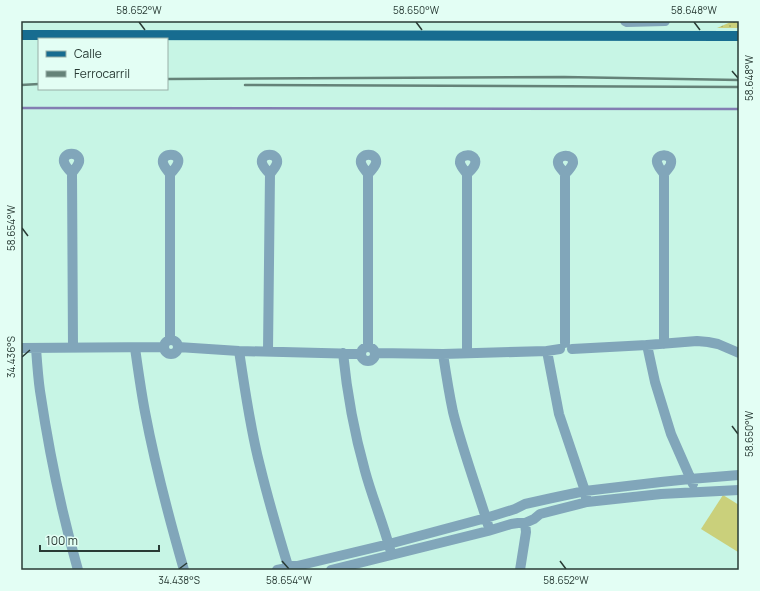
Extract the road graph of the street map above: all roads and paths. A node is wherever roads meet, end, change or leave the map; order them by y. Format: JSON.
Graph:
{"nodes":[{"id":1,"x":625,"y":21,"type":"edge"},
{"id":2,"x":665,"y":21,"type":"edge"},
{"id":3,"x":21,"y":35,"type":"edge"},
{"id":4,"x":739,"y":36,"type":"edge"},
{"id":5,"x":72,"y":173,"type":"dead end"},
{"id":6,"x":170,"y":174,"type":"dead end"},
{"id":7,"x":270,"y":174,"type":"dead end"},
{"id":8,"x":368,"y":174,"type":"dead end"},
{"id":9,"x":467,"y":174,"type":"dead end"},
{"id":10,"x":565,"y":174,"type":"dead end"},
{"id":11,"x":664,"y":174,"type":"dead end"},
{"id":12,"x":167,"y":343,"type":"junction"},
{"id":13,"x":664,"y":344,"type":"junction"},
{"id":14,"x":647,"y":345,"type":"junction"},
{"id":15,"x":565,"y":347,"type":"junction"},
{"id":16,"x":21,"y":348,"type":"edge"},
{"id":17,"x":36,"y":348,"type":"junction"},
{"id":18,"x":73,"y":348,"type":"junction"},
{"id":19,"x":135,"y":348,"type":"junction"},
{"id":20,"x":372,"y":350,"type":"junction"},
{"id":21,"x":239,"y":351,"type":"junction"},
{"id":22,"x":268,"y":351,"type":"junction"},
{"id":23,"x":547,"y":351,"type":"junction"},
{"id":24,"x":343,"y":353,"type":"junction"},
{"id":25,"x":467,"y":353,"type":"junction"},
{"id":26,"x":738,"y":353,"type":"edge"},
{"id":27,"x":443,"y":354,"type":"junction"},
{"id":28,"x":739,"y":475,"type":"edge"},
{"id":29,"x":690,"y":479,"type":"junction"},
{"id":30,"x":739,"y":490,"type":"edge"},
{"id":31,"x":585,"y":491,"type":"junction"},
{"id":32,"x":696,"y":492,"type":"junction"},
{"id":33,"x":536,"y":502,"type":"junction"},
{"id":34,"x":587,"y":502,"type":"junction"},
{"id":35,"x":515,"y":509,"type":"junction"},
{"id":36,"x":540,"y":514,"type":"junction"},
{"id":37,"x":486,"y":518,"type":"junction"},
{"id":38,"x":522,"y":523,"type":"junction"},
{"id":39,"x":488,"y":531,"type":"junction"},
{"id":40,"x":389,"y":544,"type":"junction"},
{"id":41,"x":391,"y":555,"type":"junction"},
{"id":42,"x":288,"y":568,"type":"edge"},
{"id":43,"x":78,"y":570,"type":"edge"},
{"id":44,"x":184,"y":570,"type":"edge"},
{"id":45,"x":331,"y":570,"type":"edge"},
{"id":46,"x":520,"y":570,"type":"edge"}],
"edges":[{"from":1,"to":2,"type":"street"},
{"from":3,"to":4,"type":"main road"},
{"from":5,"to":18,"type":"street"},
{"from":6,"to":12,"type":"street"},
{"from":7,"to":22,"type":"street"},
{"from":8,"to":20,"type":"street"},
{"from":9,"to":25,"type":"street"},
{"from":10,"to":15,"type":"street"},
{"from":11,"to":13,"type":"street"},
{"from":12,"to":19,"type":"street"},
{"from":12,"to":21,"type":"street"},
{"from":13,"to":14,"type":"street"},
{"from":13,"to":26,"type":"street"},
{"from":14,"to":15,"type":"street"},
{"from":14,"to":29,"type":"street"},
{"from":15,"to":23,"type":"street"},
{"from":16,"to":17,"type":"street"},
{"from":17,"to":18,"type":"street"},
{"from":17,"to":43,"type":"street"},
{"from":18,"to":19,"type":"street"},
{"from":19,"to":44,"type":"street"},
{"from":20,"to":24,"type":"street"},
{"from":20,"to":27,"type":"street"},
{"from":21,"to":22,"type":"street"},
{"from":21,"to":42,"type":"street"},
{"from":22,"to":24,"type":"street"},
{"from":23,"to":25,"type":"street"},
{"from":23,"to":31,"type":"street"},
{"from":24,"to":40,"type":"street"},
{"from":25,"to":27,"type":"street"},
{"from":27,"to":37,"type":"street"},
{"from":28,"to":29,"type":"street"},
{"from":29,"to":31,"type":"street"},
{"from":29,"to":32,"type":"street"},
{"from":30,"to":32,"type":"street"},
{"from":31,"to":33,"type":"street"},
{"from":31,"to":34,"type":"street"},
{"from":32,"to":34,"type":"street"},
{"from":33,"to":35,"type":"street"},
{"from":33,"to":36,"type":"street"},
{"from":34,"to":36,"type":"street"},
{"from":35,"to":37,"type":"street"},
{"from":35,"to":38,"type":"street"},
{"from":36,"to":38,"type":"street"},
{"from":37,"to":39,"type":"street"},
{"from":37,"to":40,"type":"street"},
{"from":38,"to":39,"type":"street"},
{"from":38,"to":46,"type":"street"},
{"from":39,"to":41,"type":"street"},
{"from":40,"to":41,"type":"street"},
{"from":40,"to":42,"type":"street"},
{"from":41,"to":45,"type":"street"}]}
